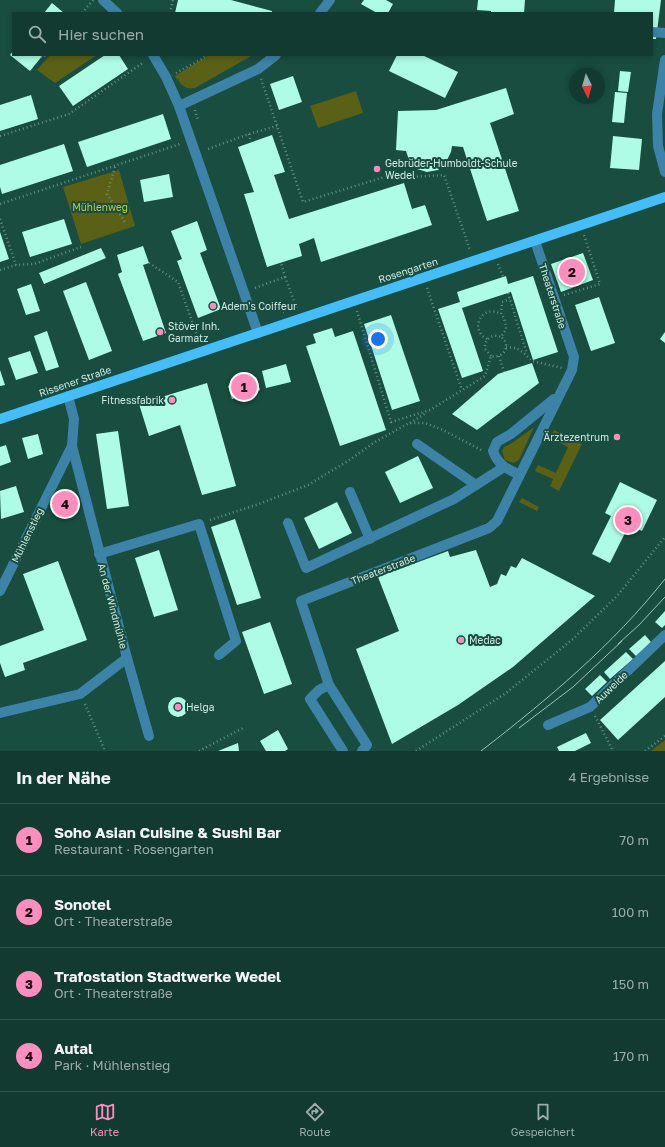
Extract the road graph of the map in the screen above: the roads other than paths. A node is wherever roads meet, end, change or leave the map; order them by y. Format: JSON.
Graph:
{"nodes":[{"id":1,"x":103,"y":0,"type":"edge"},
{"id":2,"x":330,"y":0,"type":"edge"},
{"id":3,"x":116,"y":12,"type":"edge"},
{"id":4,"x":321,"y":12,"type":"edge"},
{"id":5,"x":653,"y":32,"type":"edge"},
{"id":6,"x":665,"y":33,"type":"edge"},
{"id":7,"x":155,"y":56,"type":"edge"},
{"id":8,"x":275,"y":56,"type":"edge"},
{"id":9,"x":665,"y":60,"type":"edge"},
{"id":10,"x":663,"y":84,"type":"edge"},
{"id":11,"x":179,"y":106,"type":"junction"},
{"id":12,"x":665,"y":172,"type":"edge"},
{"id":13,"x":665,"y":197,"type":"edge"},
{"id":14,"x":535,"y":240,"type":"junction"},
{"id":15,"x":258,"y":333,"type":"junction"},
{"id":16,"x":158,"y":365,"type":"joint"},
{"id":17,"x":558,"y":395,"type":"junction"},
{"id":18,"x":68,"y":396,"type":"junction"},
{"id":19,"x":0,"y":419,"type":"edge"},
{"id":20,"x":417,"y":444,"type":"dead end"},
{"id":21,"x":72,"y":446,"type":"junction"},
{"id":22,"x":504,"y":467,"type":"junction"},
{"id":23,"x":520,"y":475,"type":"junction"},
{"id":24,"x":476,"y":485,"type":"junction"},
{"id":25,"x":350,"y":492,"type":"dead end"},
{"id":26,"x":288,"y":523,"type":"dead end"},
{"id":27,"x":370,"y":538,"type":"junction"},
{"id":28,"x":99,"y":554,"type":"junction"},
{"id":29,"x":2,"y":586,"type":"edge"},
{"id":30,"x":665,"y":635,"type":"edge"},
{"id":31,"x":219,"y":655,"type":"dead end"},
{"id":32,"x":127,"y":658,"type":"junction"},
{"id":33,"x":329,"y":685,"type":"junction"},
{"id":34,"x":0,"y":713,"type":"edge"},
{"id":35,"x":548,"y":725,"type":"dead end"},
{"id":36,"x":149,"y":736,"type":"dead end"},
{"id":37,"x":344,"y":751,"type":"edge"},
{"id":38,"x":362,"y":751,"type":"edge"}],
"edges":[{"from":1,"to":3,"type":"street"},
{"from":2,"to":4,"type":"street"},
{"from":5,"to":6,"type":"street"},
{"from":7,"to":11,"type":"street"},
{"from":8,"to":11,"type":"street"},
{"from":9,"to":10,"type":"street"},
{"from":10,"to":12,"type":"street"},
{"from":11,"to":15,"type":"street"},
{"from":13,"to":14,"type":"main road","name":"Rosengarten"},
{"from":14,"to":15,"type":"main road","name":"Rosengarten"},
{"from":14,"to":17,"type":"street","name":"Theaterstraße"},
{"from":15,"to":16,"type":"main road","name":"Rosengarten"},
{"from":16,"to":18,"type":"main road","name":"Rissener Straße"},
{"from":17,"to":22,"type":"street","name":"Theaterstraße"},
{"from":17,"to":23,"type":"street","name":"Theaterstraße"},
{"from":18,"to":19,"type":"main road","name":"Rissener Straße"},
{"from":18,"to":21,"type":"street","name":"Mühlenstieg"},
{"from":20,"to":24,"type":"street"},
{"from":21,"to":28,"type":"street","name":"Mühlenstieg"},
{"from":21,"to":29,"type":"street","name":"Mühlenstieg"},
{"from":22,"to":23,"type":"street"},
{"from":22,"to":24,"type":"street"},
{"from":23,"to":33,"type":"street","name":"Theaterstraße"},
{"from":24,"to":27,"type":"street"},
{"from":25,"to":27,"type":"street"},
{"from":26,"to":27,"type":"street"},
{"from":28,"to":31,"type":"street"},
{"from":28,"to":32,"type":"street","name":"An der Windmühle"},
{"from":30,"to":35,"type":"street","name":"Auweide"},
{"from":32,"to":34,"type":"street","name":"An der Windmühle"},
{"from":32,"to":36,"type":"street","name":"An der Windmühle"},
{"from":33,"to":37,"type":"street"},
{"from":33,"to":38,"type":"street","name":"Theaterstraße"}]}
